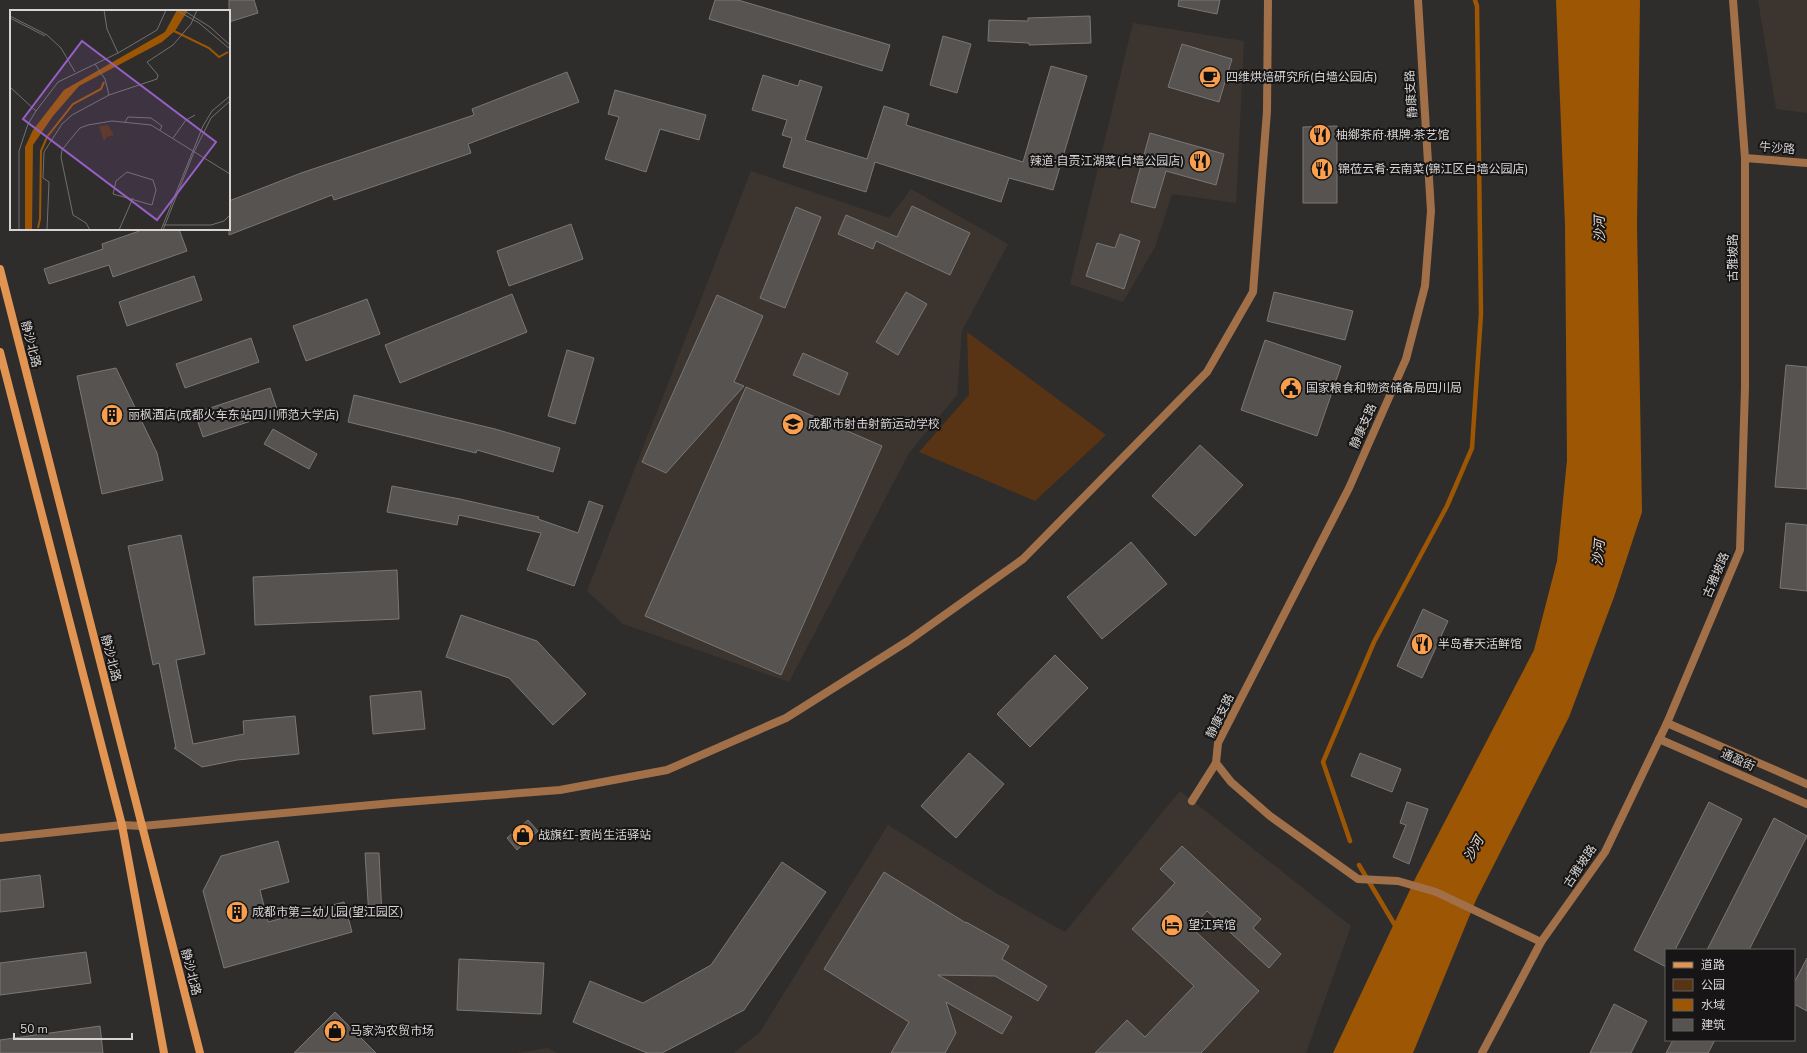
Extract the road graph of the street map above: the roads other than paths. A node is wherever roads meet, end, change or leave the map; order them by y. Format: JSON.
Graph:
{"nodes":[{"id":1,"x":1268,"y":0,"type":"edge"},
{"id":2,"x":1418,"y":0,"type":"edge"},
{"id":3,"x":1733,"y":0,"type":"edge"},
{"id":4,"x":1745,"y":158,"type":"junction"},
{"id":5,"x":1807,"y":163,"type":"edge"},
{"id":6,"x":0,"y":269,"type":"edge"},
{"id":7,"x":0,"y":352,"type":"edge"},
{"id":8,"x":1667,"y":723,"type":"junction"},
{"id":9,"x":1659,"y":739,"type":"junction"},
{"id":10,"x":1216,"y":763,"type":"junction"},
{"id":11,"x":1807,"y":784,"type":"edge"},
{"id":12,"x":1192,"y":801,"type":"dead end"},
{"id":13,"x":1807,"y":804,"type":"edge"},
{"id":14,"x":122,"y":825,"type":"junction"},
{"id":15,"x":142,"y":826,"type":"junction"},
{"id":16,"x":0,"y":838,"type":"edge"},
{"id":17,"x":1542,"y":942,"type":"junction"},
{"id":18,"x":164,"y":1053,"type":"edge"},
{"id":19,"x":200,"y":1053,"type":"edge"},
{"id":20,"x":1482,"y":1053,"type":"edge"}],
"edges":[{"from":1,"to":15,"type":"street"},
{"from":2,"to":10,"type":"street","name":"静康支路"},
{"from":3,"to":4,"type":"street","name":"古雅坡路"},
{"from":4,"to":5,"type":"street","name":"牛沙路"},
{"from":4,"to":8,"type":"street","name":"古雅坡路"},
{"from":6,"to":15,"type":"street","name":"静沙北路"},
{"from":7,"to":14,"type":"street"},
{"from":8,"to":9,"type":"street","name":"古雅坡路"},
{"from":8,"to":11,"type":"street","name":"通盈街"},
{"from":9,"to":13,"type":"street","name":"通盈街"},
{"from":9,"to":17,"type":"street","name":"古雅坡路"},
{"from":10,"to":12,"type":"street","name":"静康支路"},
{"from":10,"to":17,"type":"street"},
{"from":14,"to":15,"type":"street"},
{"from":14,"to":16,"type":"street"},
{"from":14,"to":18,"type":"street"},
{"from":15,"to":19,"type":"street","name":"静沙北路"},
{"from":17,"to":20,"type":"street","name":"古雅坡路"}]}
